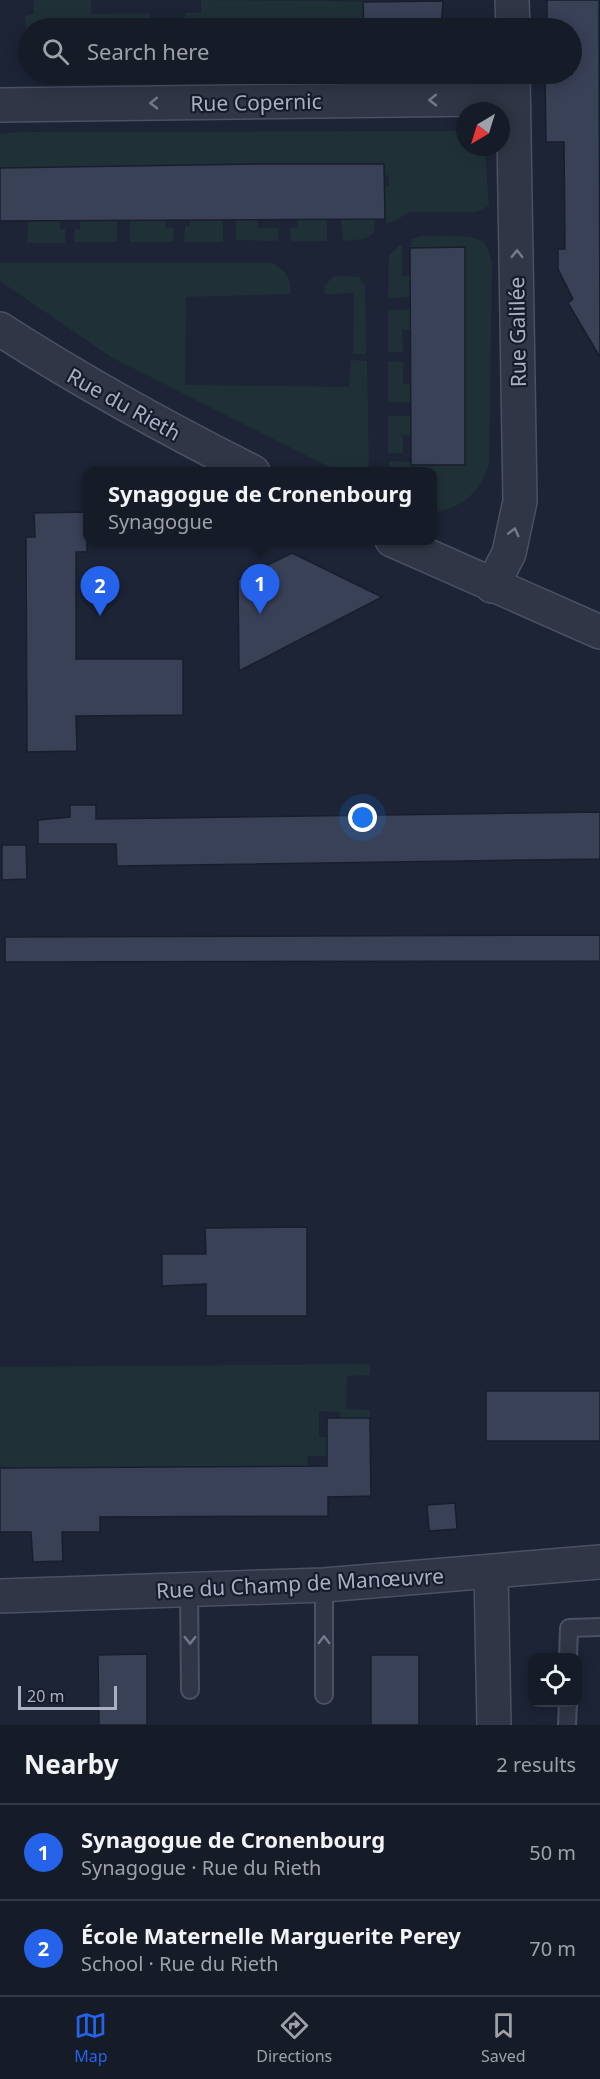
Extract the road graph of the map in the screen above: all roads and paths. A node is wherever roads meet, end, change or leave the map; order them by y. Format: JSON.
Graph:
{"nodes":[{"id":1,"x":513,"y":0,"type":"edge"},
{"id":2,"x":513,"y":18,"type":"edge"},
{"id":3,"x":513,"y":87,"type":"edge"},
{"id":4,"x":0,"y":105,"type":"edge"},
{"id":5,"x":0,"y":329,"type":"edge"},
{"id":6,"x":245,"y":467,"type":"edge"},
{"id":7,"x":403,"y":545,"type":"edge"},
{"id":8,"x":492,"y":586,"type":"junction"},
{"id":9,"x":600,"y":632,"type":"edge"},
{"id":10,"x":600,"y":1562,"type":"edge"},
{"id":11,"x":491,"y":1572,"type":"junction"},
{"id":12,"x":324,"y":1585,"type":"junction"},
{"id":13,"x":189,"y":1590,"type":"junction"},
{"id":14,"x":0,"y":1596,"type":"edge"},
{"id":15,"x":600,"y":1627,"type":"edge"},
{"id":16,"x":568,"y":1653,"type":"edge"},
{"id":17,"x":190,"y":1690,"type":"dead end"},
{"id":18,"x":324,"y":1695,"type":"dead end"},
{"id":19,"x":568,"y":1707,"type":"edge"},
{"id":20,"x":494,"y":1725,"type":"edge"},
{"id":21,"x":567,"y":1725,"type":"edge"}],
"edges":[{"from":1,"to":2,"type":"street"},
{"from":3,"to":4,"type":"street","name":"Rue Copernic","one_way":true},
{"from":8,"to":3,"type":"street","name":"Rue Galilée","one_way":true},
{"from":5,"to":6,"type":"street","name":"Rue du Rieth"},
{"from":7,"to":8,"type":"street"},
{"from":8,"to":9,"type":"street"},
{"from":10,"to":11,"type":"street","name":"Rue du Champ de Manœuvre"},
{"from":11,"to":12,"type":"street","name":"Rue du Champ de Manœuvre"},
{"from":11,"to":20,"type":"street"},
{"from":12,"to":13,"type":"street","name":"Rue du Champ de Manœuvre"},
{"from":18,"to":12,"type":"lane","one_way":true},
{"from":13,"to":14,"type":"street","name":"Rue du Champ de Manœuvre"},
{"from":13,"to":17,"type":"lane","one_way":true},
{"from":15,"to":16,"type":"lane"},
{"from":19,"to":21,"type":"lane"}]}
